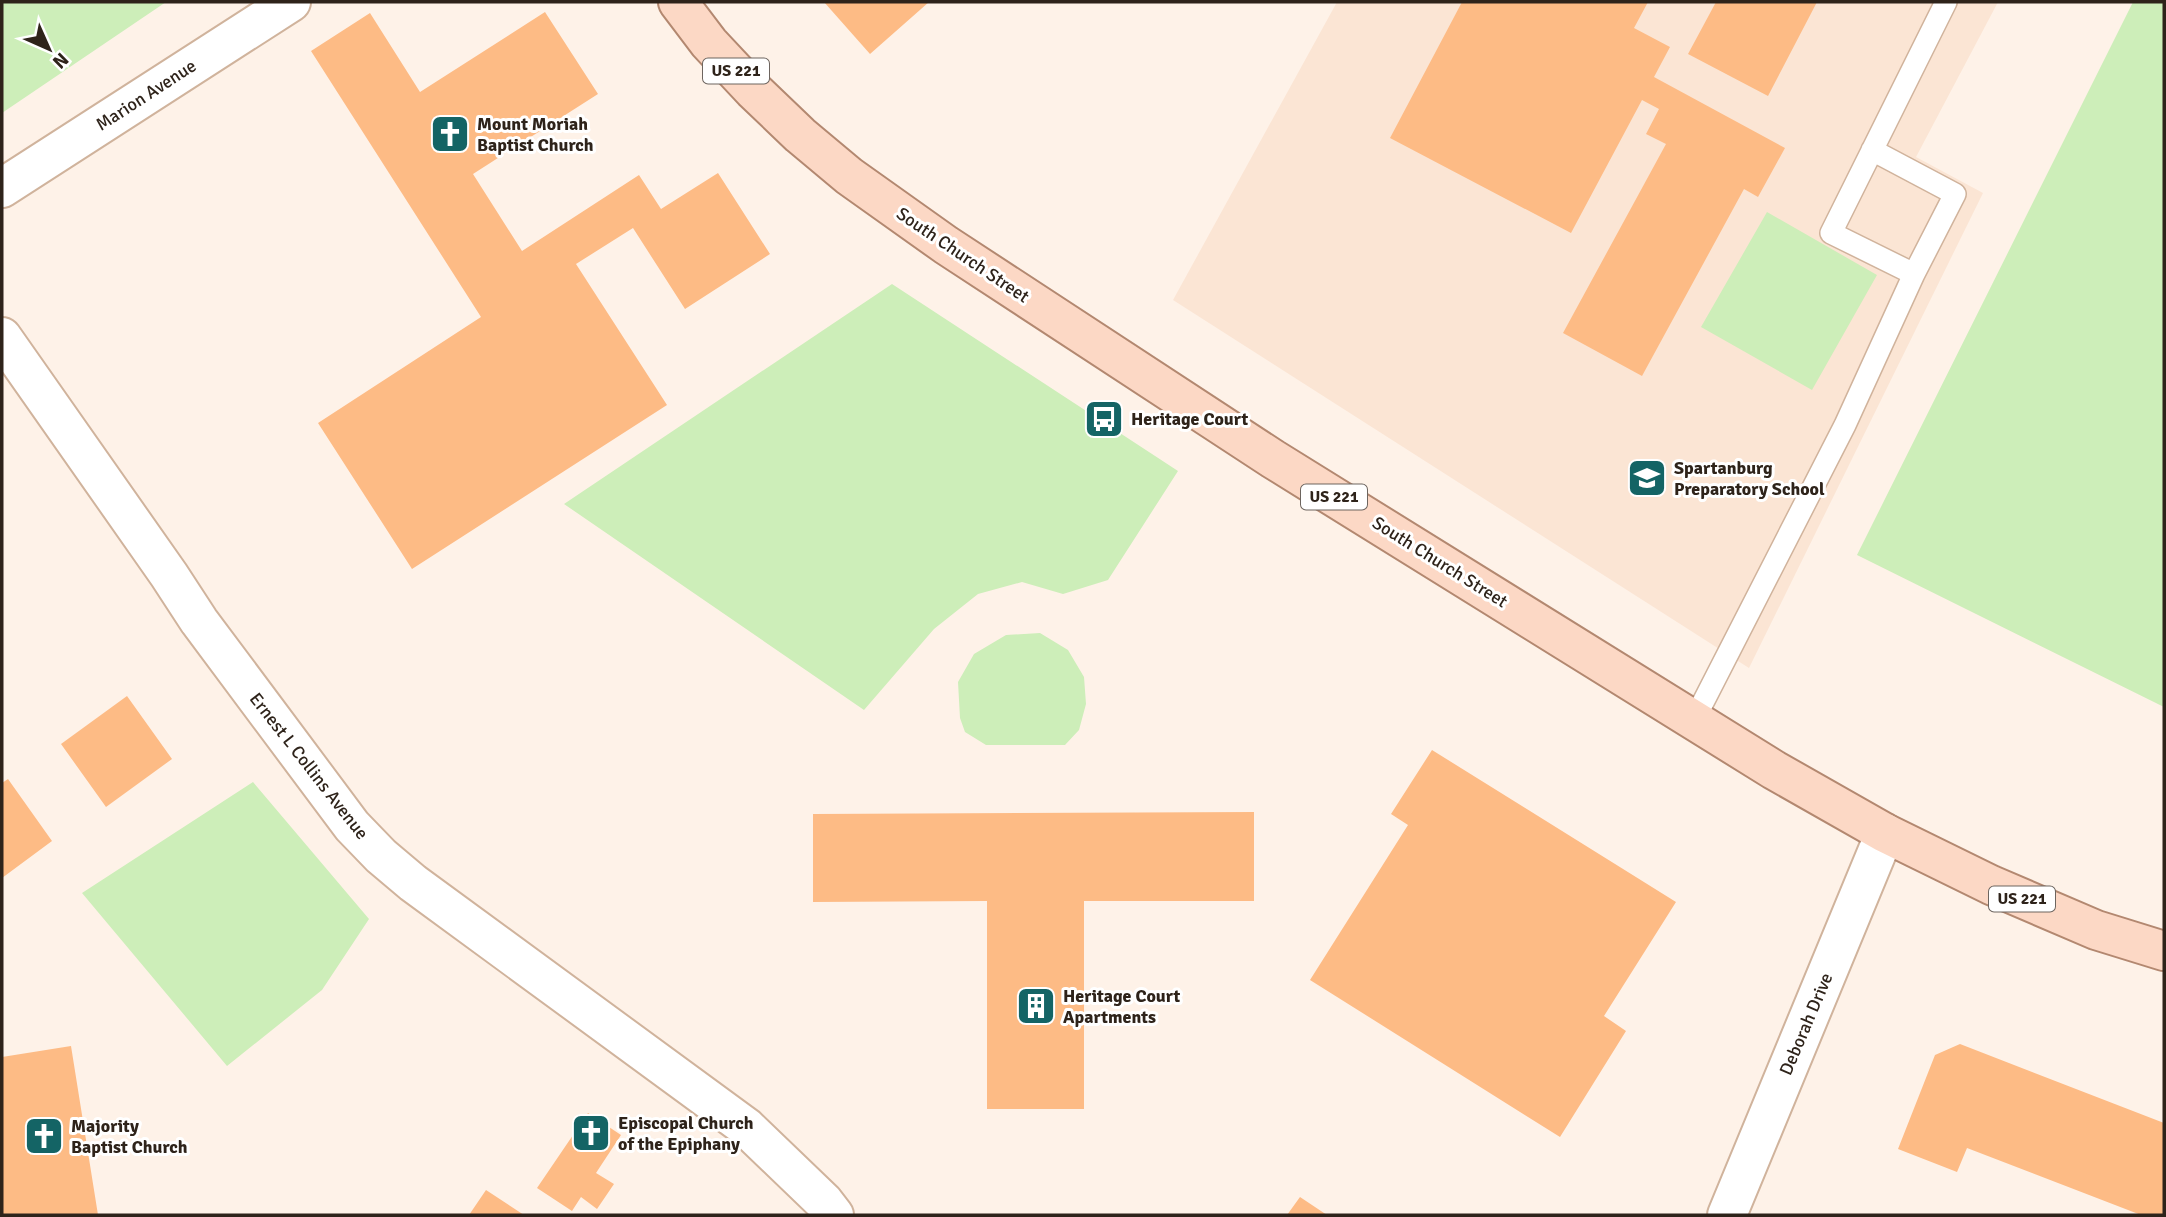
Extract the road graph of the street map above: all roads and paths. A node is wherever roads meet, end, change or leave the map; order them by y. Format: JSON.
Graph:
{"nodes":[{"id":1,"x":291,"y":2,"type":"edge"},
{"id":2,"x":678,"y":2,"type":"edge"},
{"id":3,"x":1946,"y":2,"type":"edge"},
{"id":4,"x":1872,"y":150,"type":"junction"},
{"id":5,"x":2,"y":188,"type":"edge"},
{"id":6,"x":1914,"y":274,"type":"junction"},
{"id":7,"x":2,"y":337,"type":"edge"},
{"id":8,"x":1694,"y":720,"type":"junction"},
{"id":9,"x":1885,"y":833,"type":"junction"},
{"id":10,"x":2164,"y":951,"type":"edge"},
{"id":11,"x":834,"y":1215,"type":"edge"},
{"id":12,"x":1727,"y":1215,"type":"edge"}],
"edges":[{"from":1,"to":5,"type":"street","name":"Marion Avenue"},
{"from":2,"to":8,"type":"main road","name":"South Church Street","number":"US 221"},
{"from":3,"to":4,"type":"lane"},
{"from":4,"to":6,"type":"lane"},
{"from":4,"to":6,"type":"lane"},
{"from":6,"to":8,"type":"lane"},
{"from":7,"to":11,"type":"street","name":"Ernest L Collins Avenue"},
{"from":8,"to":9,"type":"main road","name":"South Church Street","number":"US 221"},
{"from":9,"to":10,"type":"main road","name":"South Church Street","number":"US 221"},
{"from":9,"to":12,"type":"street","name":"Deborah Drive"}]}
